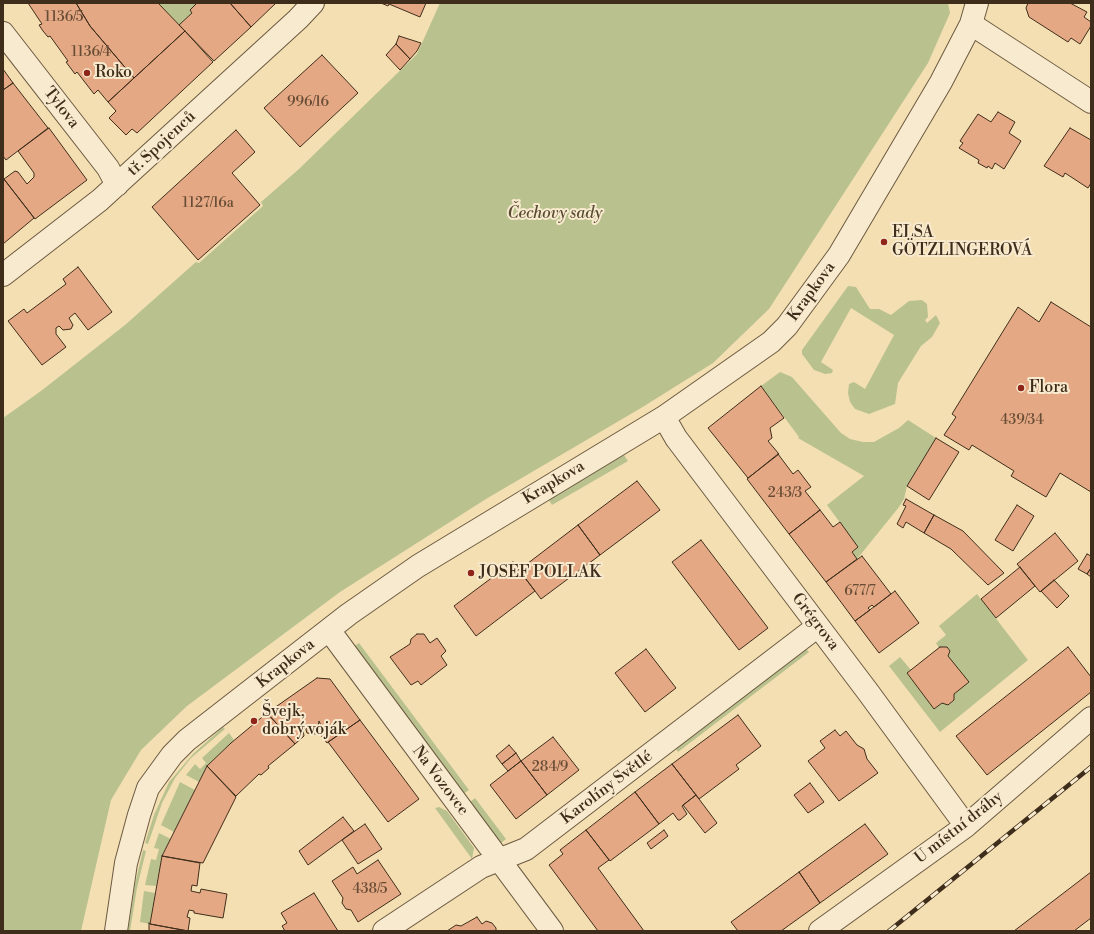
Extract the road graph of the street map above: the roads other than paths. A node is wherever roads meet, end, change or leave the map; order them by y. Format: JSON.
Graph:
{"nodes":[{"id":1,"x":313,"y":3,"type":"edge"},
{"id":2,"x":977,"y":3,"type":"edge"},
{"id":3,"x":971,"y":24,"type":"junction"},
{"id":4,"x":3,"y":33,"type":"edge"},
{"id":5,"x":1091,"y":102,"type":"edge"},
{"id":6,"x":118,"y":185,"type":"junction"},
{"id":7,"x":3,"y":275,"type":"edge"},
{"id":8,"x":664,"y":417,"type":"junction"},
{"id":9,"x":818,"y":626,"type":"junction"},
{"id":10,"x":329,"y":630,"type":"junction"},
{"id":11,"x":1091,"y":718,"type":"edge"},
{"id":12,"x":966,"y":826,"type":"junction"},
{"id":13,"x":499,"y":860,"type":"junction"},
{"id":14,"x":116,"y":931,"type":"edge"},
{"id":15,"x":384,"y":931,"type":"edge"},
{"id":16,"x":552,"y":931,"type":"edge"},
{"id":17,"x":820,"y":931,"type":"edge"}],
"edges":[{"from":1,"to":6,"type":"street","name":"tř. Spojenců"},
{"from":2,"to":3,"type":"street","name":"Krapkova"},
{"from":3,"to":5,"type":"street"},
{"from":3,"to":8,"type":"street","name":"Krapkova"},
{"from":4,"to":6,"type":"street","name":"Tylova"},
{"from":6,"to":7,"type":"street","name":"tř. Spojenců"},
{"from":8,"to":9,"type":"street","name":"Grégrova"},
{"from":8,"to":10,"type":"street","name":"Krapkova"},
{"from":9,"to":12,"type":"street","name":"Grégrova"},
{"from":9,"to":13,"type":"street","name":"Karolíny Světlé"},
{"from":10,"to":13,"type":"street","name":"Na Vozovce"},
{"from":10,"to":14,"type":"street","name":"Krapkova"},
{"from":11,"to":12,"type":"street","name":"U místní dráhy"},
{"from":12,"to":17,"type":"street","name":"U místní dráhy"},
{"from":13,"to":15,"type":"street","name":"Karolíny Světlé"},
{"from":13,"to":16,"type":"street","name":"Na Vozovce"}]}
